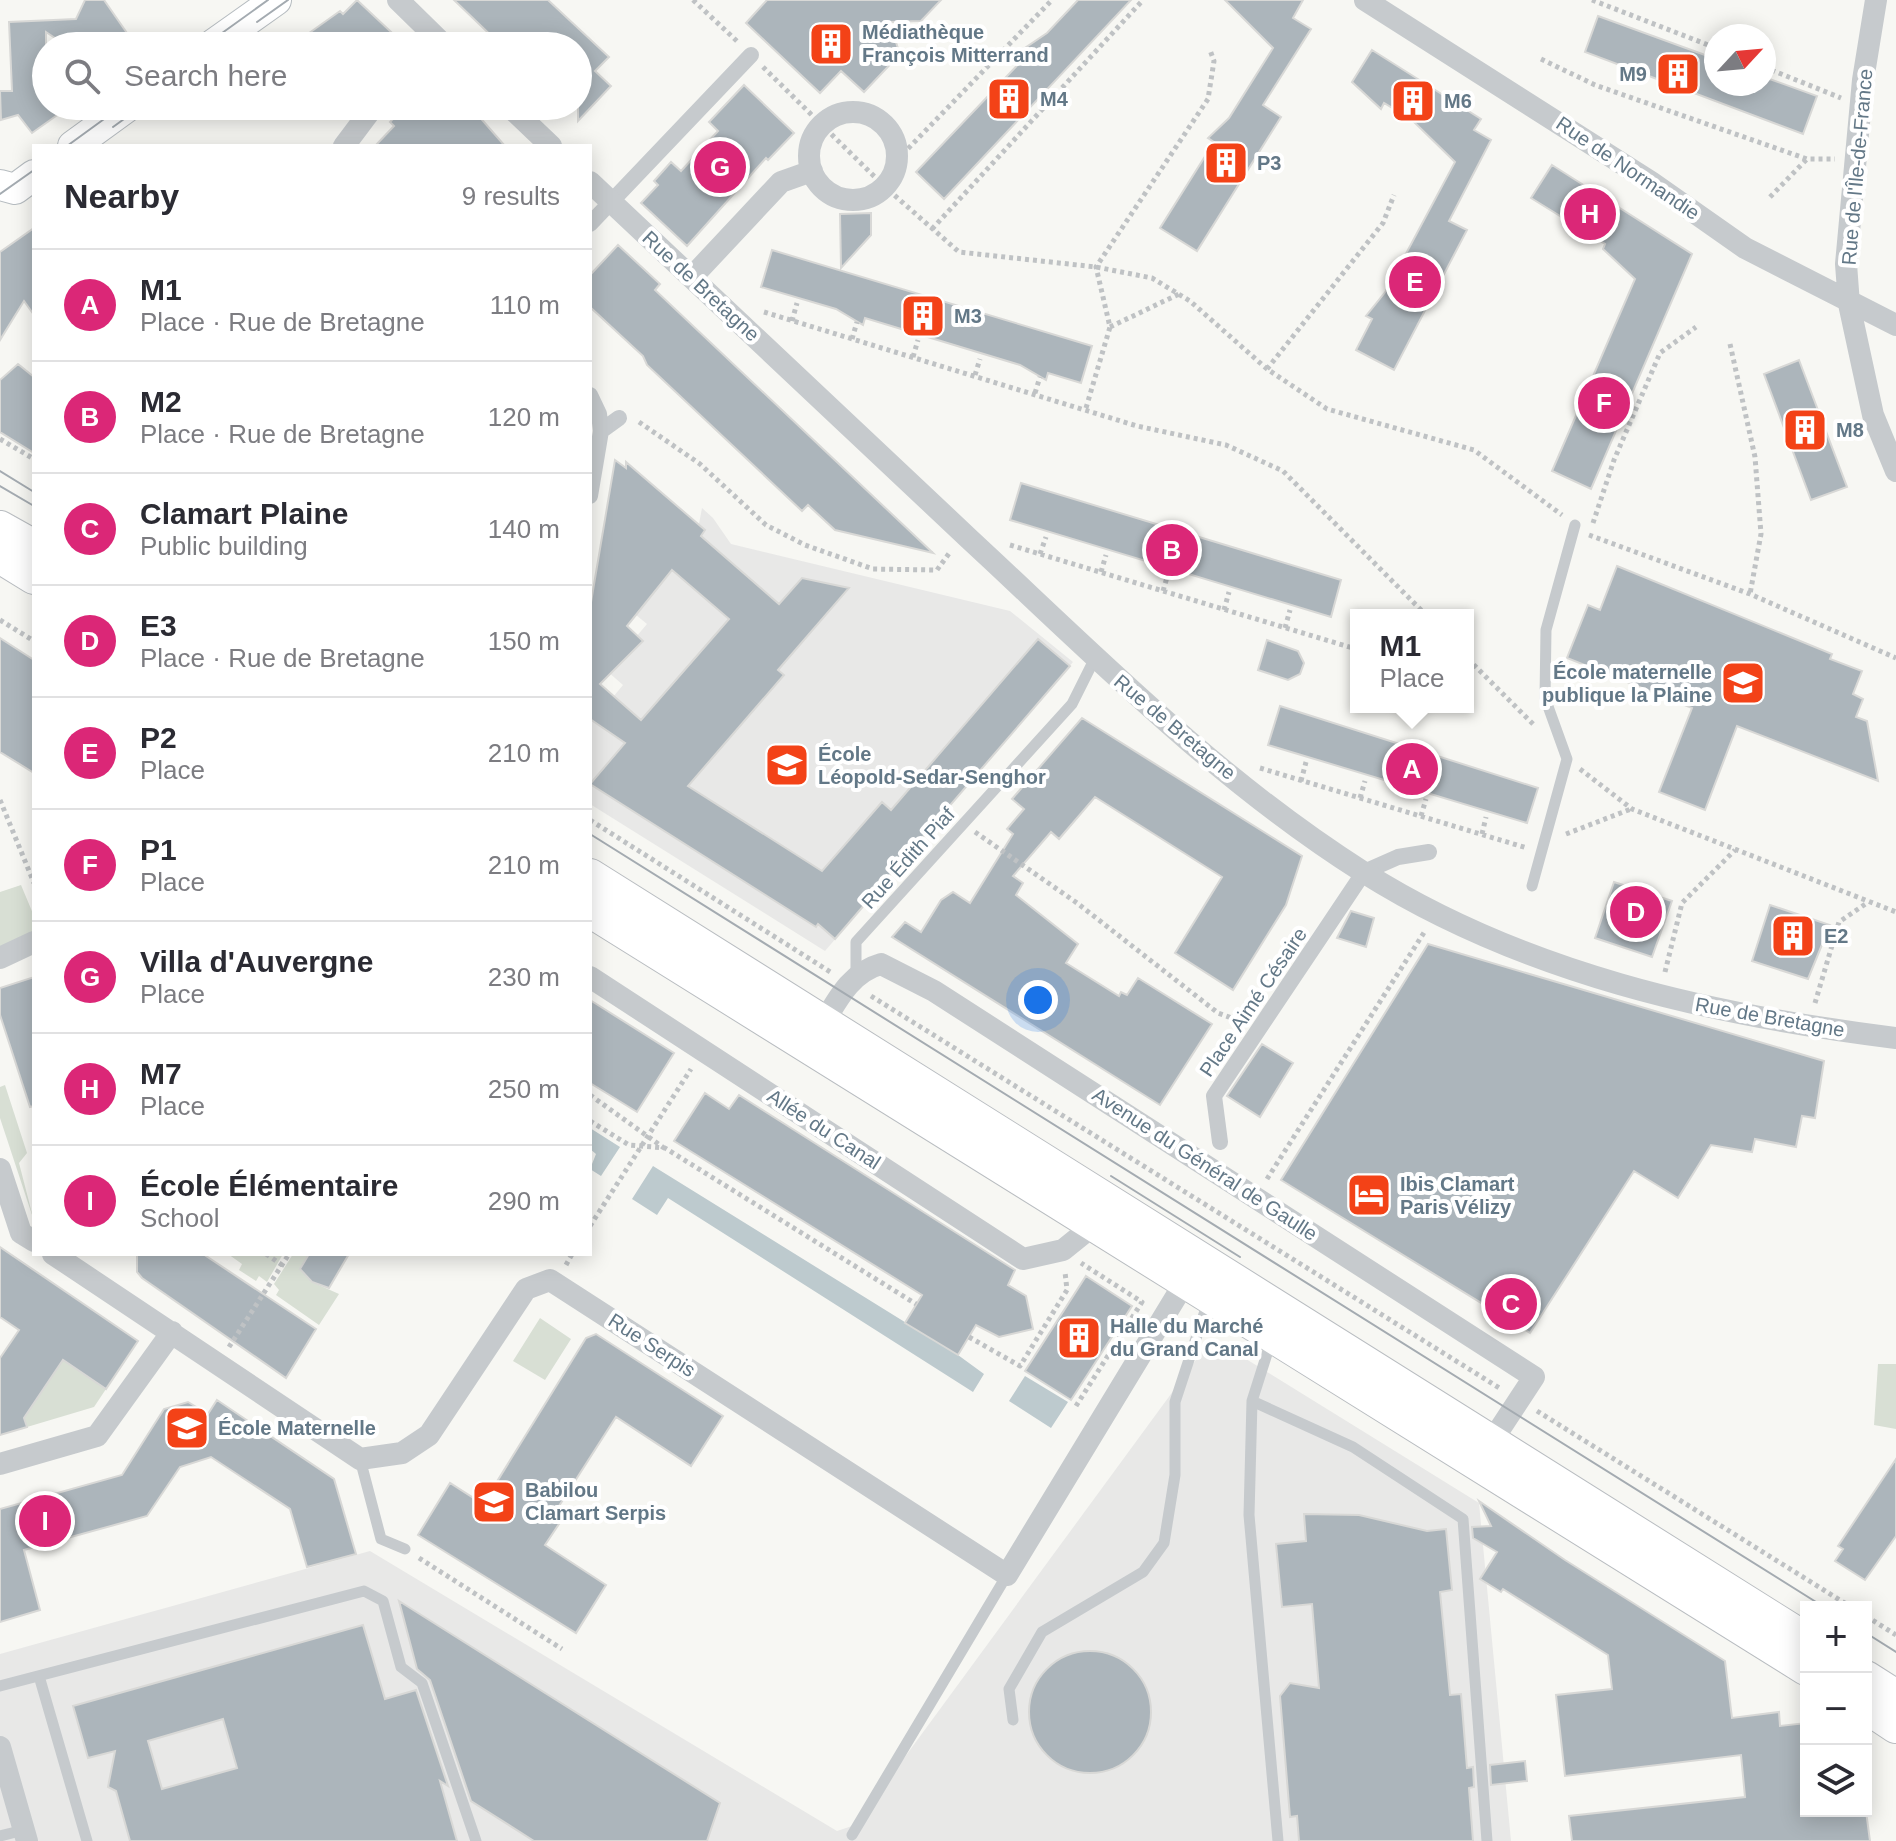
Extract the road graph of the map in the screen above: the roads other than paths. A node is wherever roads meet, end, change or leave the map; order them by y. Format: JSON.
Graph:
{"nodes":[{"id":1,"x":276,"y":0,"type":"edge"},
{"id":2,"x":398,"y":0,"type":"edge"},
{"id":3,"x":1365,"y":0,"type":"edge"},
{"id":4,"x":1876,"y":0,"type":"edge"},
{"id":5,"x":231,"y":32,"type":"edge"},
{"id":6,"x":427,"y":32,"type":"edge"},
{"id":7,"x":751,"y":55,"type":"dead end"},
{"id":8,"x":109,"y":120,"type":"edge"},
{"id":9,"x":364,"y":120,"type":"edge"},
{"id":10,"x":524,"y":120,"type":"edge"},
{"id":11,"x":76,"y":144,"type":"edge"},
{"id":12,"x":346,"y":144,"type":"edge"},
{"id":13,"x":549,"y":144,"type":"edge"},
{"id":14,"x":812,"y":171,"type":"junction"},
{"id":15,"x":32,"y":176,"type":"edge"},
{"id":16,"x":592,"y":184,"type":"edge"},
{"id":17,"x":0,"y":185,"type":"edge"},
{"id":18,"x":611,"y":202,"type":"junction"},
{"id":19,"x":592,"y":222,"type":"edge"},
{"id":20,"x":692,"y":277,"type":"junction"},
{"id":21,"x":1849,"y":304,"type":"junction"},
{"id":22,"x":1896,"y":325,"type":"edge"},
{"id":23,"x":592,"y":399,"type":"edge"},
{"id":24,"x":619,"y":418,"type":"road end"},
{"id":25,"x":601,"y":431,"type":"junction"},
{"id":26,"x":1896,"y":471,"type":"edge"},
{"id":27,"x":592,"y":484,"type":"edge"},
{"id":28,"x":1575,"y":525,"type":"road end"},
{"id":29,"x":0,"y":528,"type":"edge"},
{"id":30,"x":32,"y":546,"type":"edge"},
{"id":31,"x":0,"y":556,"type":"edge"},
{"id":32,"x":32,"y":576,"type":"edge"},
{"id":33,"x":1095,"y":658,"type":"junction"},
{"id":34,"x":1429,"y":852,"type":"dead end"},
{"id":35,"x":1364,"y":872,"type":"junction"},
{"id":36,"x":592,"y":877,"type":"edge"},
{"id":37,"x":1532,"y":886,"type":"dead end"},
{"id":38,"x":592,"y":911,"type":"edge"},
{"id":39,"x":32,"y":943,"type":"edge"},
{"id":40,"x":0,"y":958,"type":"edge"},
{"id":41,"x":592,"y":978,"type":"edge"},
{"id":42,"x":852,"y":980,"type":"junction"},
{"id":43,"x":816,"y":1035,"type":"junction"},
{"id":44,"x":1896,"y":1038,"type":"edge"},
{"id":45,"x":1220,"y":1142,"type":"dead end"},
{"id":46,"x":0,"y":1169,"type":"edge"},
{"id":47,"x":1094,"y":1225,"type":"junction"},
{"id":48,"x":32,"y":1240,"type":"edge"},
{"id":49,"x":56,"y":1256,"type":"edge"},
{"id":50,"x":1197,"y":1290,"type":"junction"},
{"id":51,"x":172,"y":1332,"type":"junction"},
{"id":52,"x":1273,"y":1337,"type":"junction"},
{"id":53,"x":1252,"y":1401,"type":"junction"},
{"id":54,"x":1484,"y":1454,"type":"junction"},
{"id":55,"x":360,"y":1459,"type":"junction"},
{"id":56,"x":0,"y":1464,"type":"edge"},
{"id":57,"x":405,"y":1549,"type":"road end"},
{"id":58,"x":1007,"y":1575,"type":"junction"},
{"id":59,"x":1800,"y":1637,"type":"edge"},
{"id":60,"x":1800,"y":1664,"type":"edge"},
{"id":61,"x":39,"y":1676,"type":"junction"},
{"id":62,"x":1872,"y":1682,"type":"edge"},
{"id":63,"x":0,"y":1686,"type":"edge"},
{"id":64,"x":1896,"y":1697,"type":"edge"},
{"id":65,"x":1872,"y":1710,"type":"edge"},
{"id":66,"x":1013,"y":1720,"type":"dead end"},
{"id":67,"x":1896,"y":1726,"type":"edge"},
{"id":68,"x":0,"y":1747,"type":"edge"},
{"id":69,"x":6,"y":1792,"type":"edge"},
{"id":70,"x":25,"y":1835,"type":"edge"},
{"id":71,"x":852,"y":1835,"type":"dead end"},
{"id":72,"x":0,"y":1836,"type":"edge"},
{"id":73,"x":87,"y":1841,"type":"edge"},
{"id":74,"x":476,"y":1841,"type":"edge"},
{"id":75,"x":1278,"y":1841,"type":"edge"},
{"id":76,"x":1487,"y":1841,"type":"edge"}],
"edges":[{"from":1,"to":5,"type":"main road"},
{"from":2,"to":6,"type":"street"},
{"from":3,"to":21,"type":"street","name":"Rue de Normandie"},
{"from":4,"to":21,"type":"street","name":"Rue de l'Île-de-France"},
{"from":7,"to":18,"type":"street"},
{"from":8,"to":11,"type":"main road"},
{"from":9,"to":12,"type":"street"},
{"from":10,"to":13,"type":"street"},
{"from":14,"to":14,"type":"street"},
{"from":14,"to":20,"type":"street"},
{"from":15,"to":17,"type":"main road"},
{"from":16,"to":18,"type":"street","name":"Rue de Bretagne"},
{"from":18,"to":19,"type":"street"},
{"from":18,"to":20,"type":"street","name":"Rue de Bretagne"},
{"from":20,"to":33,"type":"street","name":"Rue de Bretagne"},
{"from":21,"to":22,"type":"street","name":"Rue de Normandie"},
{"from":21,"to":26,"type":"street","name":"Rue de l'Île-de-France"},
{"from":23,"to":25,"type":"street"},
{"from":24,"to":25,"type":"street"},
{"from":25,"to":27,"type":"street"},
{"from":28,"to":37,"type":"lane"},
{"from":29,"to":30,"type":"main road"},
{"from":31,"to":32,"type":"main road"},
{"from":33,"to":35,"type":"street","name":"Rue de Bretagne"},
{"from":33,"to":42,"type":"lane","name":"Rue Édith Piaf"},
{"from":34,"to":35,"type":"street"},
{"from":35,"to":44,"type":"street","name":"Rue de Bretagne"},
{"from":35,"to":45,"type":"street","name":"Place Aimé Césaire"},
{"from":36,"to":43,"type":"main road"},
{"from":38,"to":43,"type":"main road"},
{"from":39,"to":40,"type":"street"},
{"from":41,"to":47,"type":"street","name":"Allée du Canal"},
{"from":42,"to":43,"type":"street"},
{"from":42,"to":54,"type":"street","name":"Avenue du Général de Gaulle"},
{"from":43,"to":47,"type":"main road"},
{"from":43,"to":54,"type":"main road"},
{"from":46,"to":48,"type":"street"},
{"from":47,"to":50,"type":"main road"},
{"from":49,"to":51,"type":"street"},
{"from":50,"to":52,"type":"main road"},
{"from":50,"to":58,"type":"street"},
{"from":50,"to":66,"type":"lane"},
{"from":51,"to":55,"type":"street"},
{"from":51,"to":56,"type":"street"},
{"from":52,"to":53,"type":"lane"},
{"from":52,"to":54,"type":"main road"},
{"from":53,"to":75,"type":"lane"},
{"from":53,"to":76,"type":"lane"},
{"from":54,"to":59,"type":"main road"},
{"from":54,"to":60,"type":"main road"},
{"from":55,"to":57,"type":"lane"},
{"from":55,"to":58,"type":"street","name":"Rue Serpis"},
{"from":58,"to":71,"type":"lane"},
{"from":61,"to":63,"type":"lane"},
{"from":61,"to":73,"type":"lane"},
{"from":61,"to":74,"type":"lane"},
{"from":62,"to":64,"type":"main road"},
{"from":65,"to":67,"type":"main road"},
{"from":68,"to":69,"type":"street"},
{"from":69,"to":70,"type":"street"},
{"from":70,"to":72,"type":"lane"}]}
